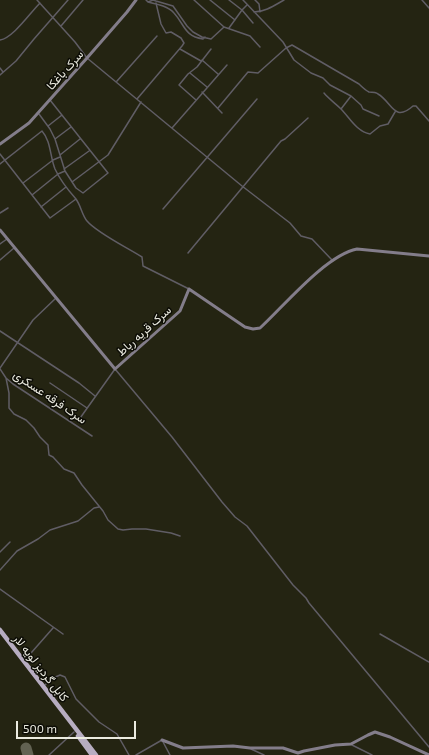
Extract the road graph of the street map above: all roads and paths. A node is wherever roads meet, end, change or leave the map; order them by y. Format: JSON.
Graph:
{"nodes":[{"id":1,"x":37,"y":0,"type":"edge"},
{"id":2,"x":68,"y":0,"type":"edge"},
{"id":3,"x":83,"y":0,"type":"edge"},
{"id":4,"x":136,"y":0,"type":"edge"},
{"id":5,"x":146,"y":0,"type":"edge"},
{"id":6,"x":194,"y":0,"type":"edge"},
{"id":7,"x":210,"y":0,"type":"edge"},
{"id":8,"x":229,"y":0,"type":"edge"},
{"id":9,"x":243,"y":0,"type":"edge"},
{"id":10,"x":255,"y":0,"type":"edge"},
{"id":11,"x":284,"y":0,"type":"edge"},
{"id":12,"x":422,"y":0,"type":"edge"},
{"id":13,"x":148,"y":2,"type":"junction"},
{"id":14,"x":40,"y":3,"type":"junction"},
{"id":15,"x":156,"y":3,"type":"junction"},
{"id":16,"x":248,"y":5,"type":"junction"},
{"id":17,"x":429,"y":8,"type":"edge"},
{"id":18,"x":242,"y":10,"type":"junction"},
{"id":19,"x":254,"y":12,"type":"junction"},
{"id":20,"x":260,"y":12,"type":"junction"},
{"id":21,"x":53,"y":18,"type":"junction"},
{"id":22,"x":235,"y":20,"type":"junction"},
{"id":23,"x":253,"y":23,"type":"dead end"},
{"id":24,"x":61,"y":26,"type":"junction"},
{"id":25,"x":224,"y":27,"type":"junction"},
{"id":26,"x":229,"y":28,"type":"junction"},
{"id":27,"x":156,"y":36,"type":"dead end"},
{"id":28,"x":205,"y":37,"type":"junction"},
{"id":29,"x":0,"y":40,"type":"edge"},
{"id":30,"x":260,"y":47,"type":"dead end"},
{"id":31,"x":286,"y":48,"type":"junction"},
{"id":32,"x":180,"y":49,"type":"junction"},
{"id":33,"x":211,"y":49,"type":"dead end"},
{"id":34,"x":87,"y":58,"type":"junction"},
{"id":35,"x":202,"y":61,"type":"junction"},
{"id":36,"x":227,"y":65,"type":"dead end"},
{"id":37,"x":0,"y":68,"type":"edge"},
{"id":38,"x":3,"y":72,"type":"junction"},
{"id":39,"x":190,"y":73,"type":"junction"},
{"id":40,"x":218,"y":74,"type":"junction"},
{"id":41,"x":0,"y":75,"type":"edge"},
{"id":42,"x":117,"y":82,"type":"junction"},
{"id":43,"x":207,"y":87,"type":"junction"},
{"id":44,"x":202,"y":92,"type":"junction"},
{"id":45,"x":324,"y":93,"type":"dead end"},
{"id":46,"x":350,"y":96,"type":"junction"},
{"id":47,"x":137,"y":99,"type":"junction"},
{"id":48,"x":257,"y":99,"type":"dead end"},
{"id":49,"x":50,"y":100,"type":"junction"},
{"id":50,"x":196,"y":100,"type":"junction"},
{"id":51,"x":141,"y":102,"type":"junction"},
{"id":52,"x":218,"y":108,"type":"junction"},
{"id":53,"x":341,"y":109,"type":"junction"},
{"id":54,"x":395,"y":112,"type":"junction"},
{"id":55,"x":38,"y":113,"type":"junction"},
{"id":56,"x":222,"y":113,"type":"dead end"},
{"id":57,"x":62,"y":116,"type":"junction"},
{"id":58,"x":379,"y":116,"type":"dead end"},
{"id":59,"x":308,"y":118,"type":"dead end"},
{"id":60,"x":429,"y":121,"type":"edge"},
{"id":61,"x":48,"y":126,"type":"junction"},
{"id":62,"x":71,"y":127,"type":"junction"},
{"id":63,"x":172,"y":128,"type":"junction"},
{"id":64,"x":55,"y":139,"type":"junction"},
{"id":65,"x":80,"y":139,"type":"junction"},
{"id":66,"x":0,"y":144,"type":"edge"},
{"id":67,"x":89,"y":150,"type":"junction"},
{"id":68,"x":0,"y":154,"type":"edge"},
{"id":69,"x":60,"y":156,"type":"junction"},
{"id":70,"x":207,"y":157,"type":"junction"},
{"id":71,"x":5,"y":160,"type":"junction"},
{"id":72,"x":53,"y":160,"type":"junction"},
{"id":73,"x":99,"y":162,"type":"junction"},
{"id":74,"x":0,"y":164,"type":"edge"},
{"id":75,"x":65,"y":170,"type":"junction"},
{"id":76,"x":58,"y":174,"type":"junction"},
{"id":77,"x":72,"y":182,"type":"junction"},
{"id":78,"x":23,"y":183,"type":"junction"},
{"id":79,"x":242,"y":186,"type":"junction"},
{"id":80,"x":66,"y":187,"type":"junction"},
{"id":81,"x":32,"y":195,"type":"junction"},
{"id":82,"x":76,"y":199,"type":"junction"},
{"id":83,"x":41,"y":207,"type":"junction"},
{"id":84,"x":8,"y":208,"type":"dead end"},
{"id":85,"x":163,"y":209,"type":"dead end"},
{"id":86,"x":0,"y":213,"type":"edge"},
{"id":87,"x":0,"y":230,"type":"edge"},
{"id":88,"x":7,"y":239,"type":"junction"},
{"id":89,"x":0,"y":244,"type":"edge"},
{"id":90,"x":14,"y":248,"type":"junction"},
{"id":91,"x":188,"y":252,"type":"dead end"},
{"id":92,"x":429,"y":256,"type":"edge"},
{"id":93,"x":0,"y":260,"type":"edge"},
{"id":94,"x":332,"y":260,"type":"junction"},
{"id":95,"x":189,"y":289,"type":"junction"},
{"id":96,"x":56,"y":298,"type":"junction"},
{"id":97,"x":0,"y":331,"type":"edge"},
{"id":98,"x":17,"y":342,"type":"junction"},
{"id":99,"x":0,"y":368,"type":"edge"},
{"id":100,"x":115,"y":369,"type":"junction"},
{"id":101,"x":6,"y":378,"type":"junction"},
{"id":102,"x":50,"y":382,"type":"dead end"},
{"id":103,"x":95,"y":396,"type":"junction"},
{"id":104,"x":87,"y":408,"type":"junction"},
{"id":105,"x":78,"y":421,"type":"dead end"},
{"id":106,"x":92,"y":436,"type":"dead end"},
{"id":107,"x":99,"y":507,"type":"junction"},
{"id":108,"x":180,"y":536,"type":"dead end"},
{"id":109,"x":10,"y":542,"type":"dead end"},
{"id":110,"x":0,"y":552,"type":"edge"},
{"id":111,"x":0,"y":570,"type":"edge"},
{"id":112,"x":0,"y":589,"type":"edge"},
{"id":113,"x":53,"y":628,"type":"junction"},
{"id":114,"x":0,"y":630,"type":"edge"},
{"id":115,"x":63,"y":634,"type":"dead end"},
{"id":116,"x":380,"y":634,"type":"dead end"},
{"id":117,"x":0,"y":635,"type":"edge"},
{"id":118,"x":24,"y":661,"type":"junction"},
{"id":119,"x":429,"y":662,"type":"edge"},
{"id":120,"x":44,"y":686,"type":"junction"},
{"id":121,"x":74,"y":732,"type":"junction"},
{"id":122,"x":162,"y":740,"type":"junction"},
{"id":123,"x":351,"y":744,"type":"junction"},
{"id":124,"x":429,"y":747,"type":"edge"},
{"id":125,"x":250,"y":748,"type":"junction"},
{"id":126,"x":49,"y":755,"type":"edge"},
{"id":127,"x":92,"y":755,"type":"edge"},
{"id":128,"x":96,"y":755,"type":"edge"},
{"id":129,"x":129,"y":755,"type":"edge"},
{"id":130,"x":136,"y":755,"type":"edge"},
{"id":131,"x":170,"y":755,"type":"edge"},
{"id":132,"x":264,"y":755,"type":"edge"},
{"id":133,"x":372,"y":755,"type":"edge"},
{"id":134,"x":429,"y":755,"type":"edge"}],
"edges":[{"from":1,"to":14,"type":"street"},
{"from":2,"to":21,"type":"street"},
{"from":3,"to":24,"type":"street"},
{"from":4,"to":34,"type":"street","name":"سرک باغکا"},
{"from":5,"to":13,"type":"street"},
{"from":6,"to":25,"type":"street"},
{"from":7,"to":22,"type":"street"},
{"from":8,"to":18,"type":"street"},
{"from":9,"to":16,"type":"street"},
{"from":10,"to":20,"type":"street"},
{"from":11,"to":20,"type":"street"},
{"from":12,"to":17,"type":"street"},
{"from":13,"to":15,"type":"street"},
{"from":13,"to":28,"type":"street"},
{"from":14,"to":21,"type":"street"},
{"from":14,"to":29,"type":"street"},
{"from":15,"to":28,"type":"street"},
{"from":15,"to":32,"type":"street"},
{"from":16,"to":18,"type":"street"},
{"from":16,"to":19,"type":"street"},
{"from":18,"to":22,"type":"street"},
{"from":18,"to":23,"type":"street"},
{"from":19,"to":20,"type":"street"},
{"from":19,"to":31,"type":"street"},
{"from":21,"to":24,"type":"street"},
{"from":21,"to":38,"type":"street"},
{"from":22,"to":26,"type":"street"},
{"from":24,"to":34,"type":"street"},
{"from":25,"to":26,"type":"street"},
{"from":25,"to":28,"type":"street"},
{"from":26,"to":30,"type":"street"},
{"from":27,"to":42,"type":"street"},
{"from":31,"to":46,"type":"street"},
{"from":31,"to":52,"type":"street"},
{"from":31,"to":54,"type":"street"},
{"from":32,"to":35,"type":"street"},
{"from":32,"to":47,"type":"street"},
{"from":33,"to":35,"type":"street"},
{"from":34,"to":42,"type":"street"},
{"from":34,"to":49,"type":"street","name":"سرک باغکا"},
{"from":35,"to":39,"type":"street"},
{"from":35,"to":40,"type":"street"},
{"from":36,"to":40,"type":"street"},
{"from":37,"to":38,"type":"street"},
{"from":38,"to":41,"type":"street"},
{"from":39,"to":43,"type":"street"},
{"from":39,"to":50,"type":"street"},
{"from":40,"to":43,"type":"street"},
{"from":42,"to":47,"type":"street"},
{"from":43,"to":44,"type":"street"},
{"from":44,"to":50,"type":"street"},
{"from":44,"to":52,"type":"street"},
{"from":45,"to":53,"type":"street"},
{"from":46,"to":53,"type":"street"},
{"from":46,"to":58,"type":"street"},
{"from":47,"to":51,"type":"street"},
{"from":48,"to":70,"type":"street"},
{"from":49,"to":55,"type":"street","name":"سرک باغکا"},
{"from":49,"to":57,"type":"street"},
{"from":50,"to":63,"type":"street"},
{"from":51,"to":63,"type":"street"},
{"from":51,"to":73,"type":"street"},
{"from":52,"to":56,"type":"street"},
{"from":53,"to":54,"type":"street"},
{"from":54,"to":60,"type":"street"},
{"from":55,"to":61,"type":"street"},
{"from":55,"to":66,"type":"street","name":"سرک باغکا"},
{"from":57,"to":61,"type":"street"},
{"from":57,"to":62,"type":"street"},
{"from":59,"to":79,"type":"street"},
{"from":61,"to":64,"type":"street"},
{"from":62,"to":64,"type":"street"},
{"from":62,"to":65,"type":"street"},
{"from":63,"to":70,"type":"street"},
{"from":64,"to":69,"type":"street"},
{"from":65,"to":67,"type":"street"},
{"from":65,"to":69,"type":"street"},
{"from":67,"to":73,"type":"street"},
{"from":67,"to":75,"type":"street"},
{"from":68,"to":71,"type":"street"},
{"from":69,"to":72,"type":"street"},
{"from":69,"to":75,"type":"street"},
{"from":70,"to":79,"type":"street"},
{"from":70,"to":85,"type":"street"},
{"from":71,"to":72,"type":"street"},
{"from":71,"to":74,"type":"street"},
{"from":71,"to":78,"type":"street"},
{"from":72,"to":76,"type":"street"},
{"from":72,"to":78,"type":"street"},
{"from":73,"to":77,"type":"street"},
{"from":73,"to":77,"type":"street"},
{"from":75,"to":76,"type":"street"},
{"from":75,"to":77,"type":"street"},
{"from":76,"to":80,"type":"street"},
{"from":76,"to":81,"type":"street"},
{"from":78,"to":81,"type":"street"},
{"from":79,"to":91,"type":"street"},
{"from":79,"to":94,"type":"street"},
{"from":80,"to":82,"type":"street"},
{"from":80,"to":83,"type":"street"},
{"from":81,"to":83,"type":"street"},
{"from":82,"to":83,"type":"street"},
{"from":82,"to":95,"type":"street"},
{"from":84,"to":86,"type":"street"},
{"from":87,"to":88,"type":"street","name":"سرک قریه رباط"},
{"from":88,"to":89,"type":"street"},
{"from":88,"to":90,"type":"street","name":"سرک قریه رباط"},
{"from":90,"to":93,"type":"street"},
{"from":90,"to":96,"type":"street","name":"سرک قریه رباط"},
{"from":92,"to":94,"type":"street"},
{"from":94,"to":95,"type":"street"},
{"from":95,"to":100,"type":"street","name":"سرک قریه رباط"},
{"from":96,"to":98,"type":"street"},
{"from":96,"to":100,"type":"street","name":"سرک قریه رباط"},
{"from":97,"to":98,"type":"street"},
{"from":98,"to":99,"type":"street"},
{"from":98,"to":103,"type":"street"},
{"from":99,"to":101,"type":"street","name":"سرک فرقه عسکری"},
{"from":100,"to":103,"type":"street"},
{"from":100,"to":124,"type":"street"},
{"from":101,"to":106,"type":"street","name":"سرک فرقه عسکری"},
{"from":101,"to":107,"type":"street"},
{"from":102,"to":104,"type":"street"},
{"from":103,"to":104,"type":"street"},
{"from":104,"to":105,"type":"street"},
{"from":107,"to":108,"type":"street"},
{"from":107,"to":111,"type":"street"},
{"from":109,"to":110,"type":"street"},
{"from":112,"to":113,"type":"street"},
{"from":113,"to":115,"type":"street"},
{"from":113,"to":118,"type":"street"},
{"from":114,"to":118,"type":"highway","name":"کابل گردیز لویه لار"},
{"from":116,"to":119,"type":"street"},
{"from":117,"to":121,"type":"highway","name":"کابل گردیز لویه لار"},
{"from":118,"to":120,"type":"highway","name":"کابل گردیز لویه لار"},
{"from":120,"to":128,"type":"highway","name":"کابل گردیز لویه لار"},
{"from":120,"to":129,"type":"street"},
{"from":121,"to":126,"type":"street"},
{"from":121,"to":127,"type":"highway","name":"کابل گردیز لویه لار"},
{"from":122,"to":125,"type":"street"},
{"from":122,"to":130,"type":"street"},
{"from":122,"to":131,"type":"street"},
{"from":123,"to":125,"type":"street"},
{"from":123,"to":133,"type":"street"},
{"from":123,"to":134,"type":"street"},
{"from":125,"to":132,"type":"street"}]}
